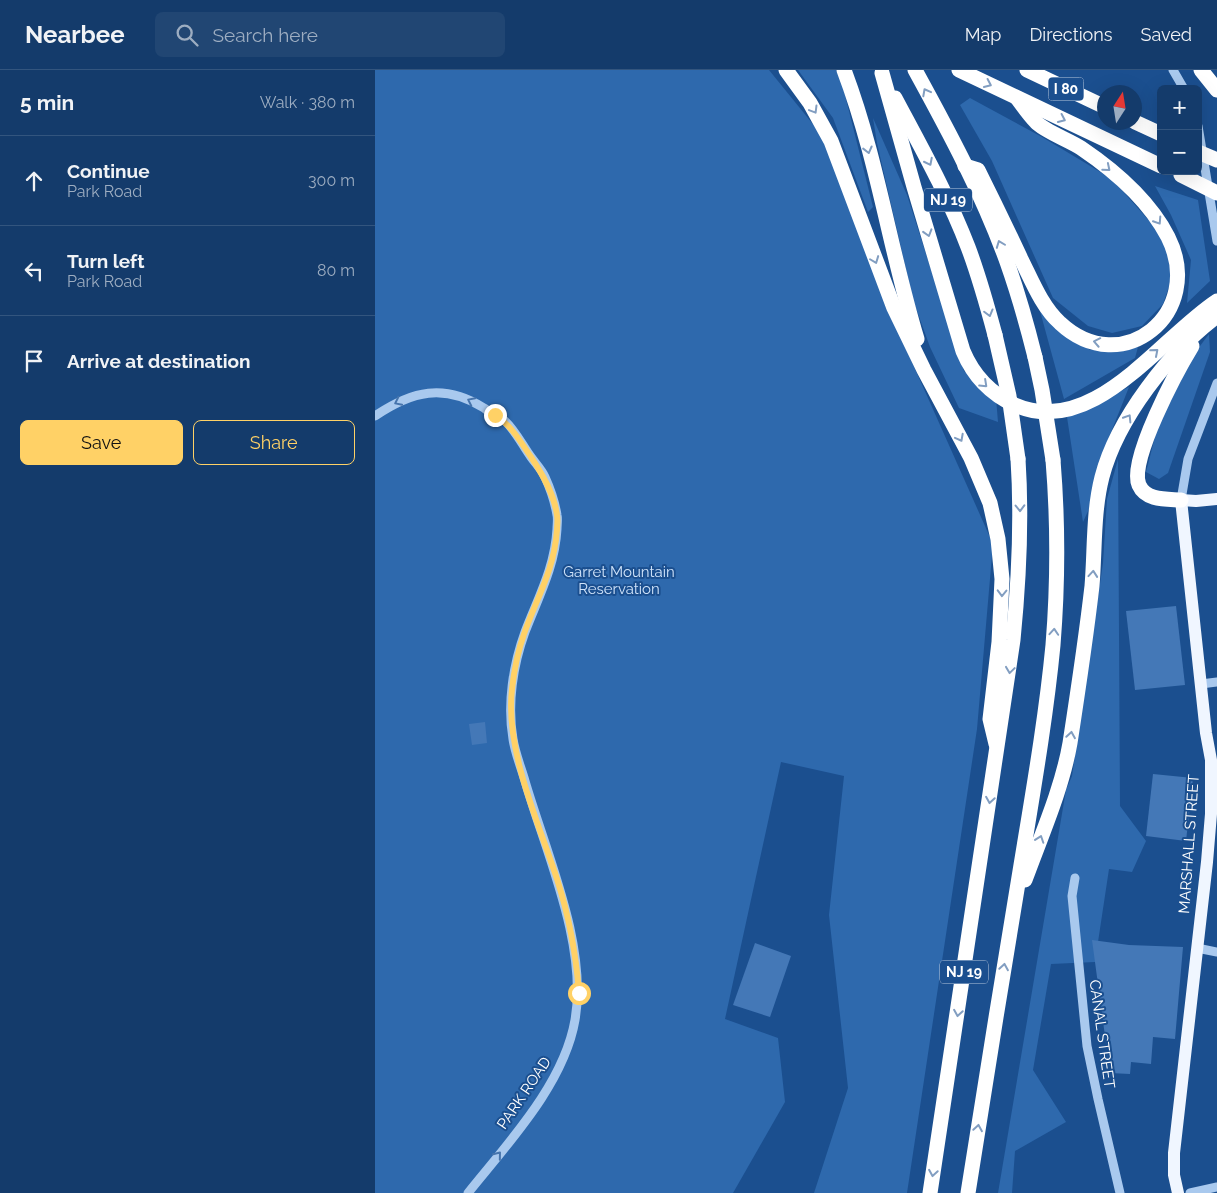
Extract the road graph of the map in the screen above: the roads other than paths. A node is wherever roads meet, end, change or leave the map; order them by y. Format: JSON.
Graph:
{"nodes":[{"id":1,"x":786,"y":70,"type":"edge"},
{"id":2,"x":844,"y":70,"type":"edge"},
{"id":3,"x":915,"y":70,"type":"edge"},
{"id":4,"x":959,"y":70,"type":"edge"},
{"id":5,"x":1027,"y":70,"type":"edge"},
{"id":6,"x":1173,"y":70,"type":"edge"},
{"id":7,"x":1201,"y":70,"type":"edge"},
{"id":8,"x":882,"y":71,"type":"edge"},
{"id":9,"x":1182,"y":85,"type":"edge"},
{"id":10,"x":1217,"y":90,"type":"edge"},
{"id":11,"x":1017,"y":98,"type":"junction"},
{"id":12,"x":1097,"y":103,"type":"edge"},
{"id":13,"x":1142,"y":125,"type":"edge"},
{"id":14,"x":1199,"y":130,"type":"edge"},
{"id":15,"x":1157,"y":132,"type":"edge"},
{"id":16,"x":1202,"y":154,"type":"edge"},
{"id":17,"x":1217,"y":160,"type":"edge"},
{"id":18,"x":1157,"y":164,"type":"edge"},
{"id":19,"x":965,"y":166,"type":"junction"},
{"id":20,"x":1180,"y":175,"type":"edge"},
{"id":21,"x":1217,"y":193,"type":"edge"},
{"id":22,"x":1217,"y":241,"type":"edge"},
{"id":23,"x":1217,"y":301,"type":"edge"},
{"id":24,"x":1217,"y":316,"type":"edge"},
{"id":25,"x":1200,"y":326,"type":"junction"},
{"id":26,"x":1217,"y":383,"type":"edge"},
{"id":27,"x":375,"y":416,"type":"edge"},
{"id":28,"x":948,"y":416,"type":"junction"},
{"id":29,"x":1217,"y":499,"type":"edge"},
{"id":30,"x":1181,"y":500,"type":"junction"},
{"id":31,"x":1217,"y":682,"type":"edge"},
{"id":32,"x":1201,"y":684,"type":"junction"},
{"id":33,"x":997,"y":752,"type":"junction"},
{"id":34,"x":1214,"y":814,"type":"edge"},
{"id":35,"x":1075,"y":878,"type":"dead end"},
{"id":36,"x":1012,"y":918,"type":"junction"},
{"id":37,"x":1197,"y":948,"type":"junction"},
{"id":38,"x":1217,"y":952,"type":"edge"},
{"id":39,"x":1217,"y":1187,"type":"edge"},
{"id":40,"x":468,"y":1193,"type":"edge"},
{"id":41,"x":930,"y":1193,"type":"edge"},
{"id":42,"x":968,"y":1193,"type":"edge"},
{"id":43,"x":1121,"y":1193,"type":"edge"},
{"id":44,"x":1178,"y":1193,"type":"edge"},
{"id":45,"x":1190,"y":1193,"type":"edge"}],
"edges":[{"from":1,"to":28,"type":"highway","one_way":true},
{"from":2,"to":28,"type":"highway","one_way":true},
{"from":19,"to":3,"type":"highway","number":"NJ 19","one_way":true},
{"from":4,"to":11,"type":"highway","number":"I 80","one_way":true},
{"from":5,"to":12,"type":"highway","number":"I 80"},
{"from":6,"to":9,"type":"street"},
{"from":7,"to":10,"type":"highway"},
{"from":8,"to":25,"type":"highway","one_way":true},
{"from":8,"to":33,"type":"highway","number":"NJ 19","one_way":true,"bridge":true},
{"from":11,"to":18,"type":"highway","number":"I 80","one_way":true},
{"from":11,"to":19,"type":"highway","one_way":true},
{"from":13,"to":15,"type":"highway"},
{"from":14,"to":22,"type":"street"},
{"from":16,"to":17,"type":"highway","bridge":true},
{"from":36,"to":19,"type":"highway","number":"NJ 19","one_way":true,"bridge":true},
{"from":20,"to":21,"type":"highway","bridge":true},
{"from":23,"to":25,"type":"highway"},
{"from":24,"to":25,"type":"highway"},
{"from":25,"to":30,"type":"highway"},
{"from":36,"to":25,"type":"highway","one_way":true},
{"from":26,"to":30,"type":"street","name":"MARSHALL STREET"},
{"from":40,"to":27,"type":"street","name":"PARK ROAD","one_way":true},
{"from":28,"to":33,"type":"highway","one_way":true},
{"from":29,"to":30,"type":"main road"},
{"from":30,"to":32,"type":"main road","name":"MARSHALL STREET"},
{"from":31,"to":32,"type":"street"},
{"from":32,"to":34,"type":"main road","name":"MARSHALL STREET"},
{"from":33,"to":41,"type":"highway","number":"NJ 19","one_way":true},
{"from":34,"to":37,"type":"main road","name":"MARSHALL STREET"},
{"from":35,"to":43,"type":"street","name":"CANAL STREET"},
{"from":42,"to":36,"type":"highway","number":"NJ 19","one_way":true},
{"from":37,"to":38,"type":"street"},
{"from":37,"to":44,"type":"main road","name":"MARSHALL STREET"},
{"from":39,"to":45,"type":"street"}]}
